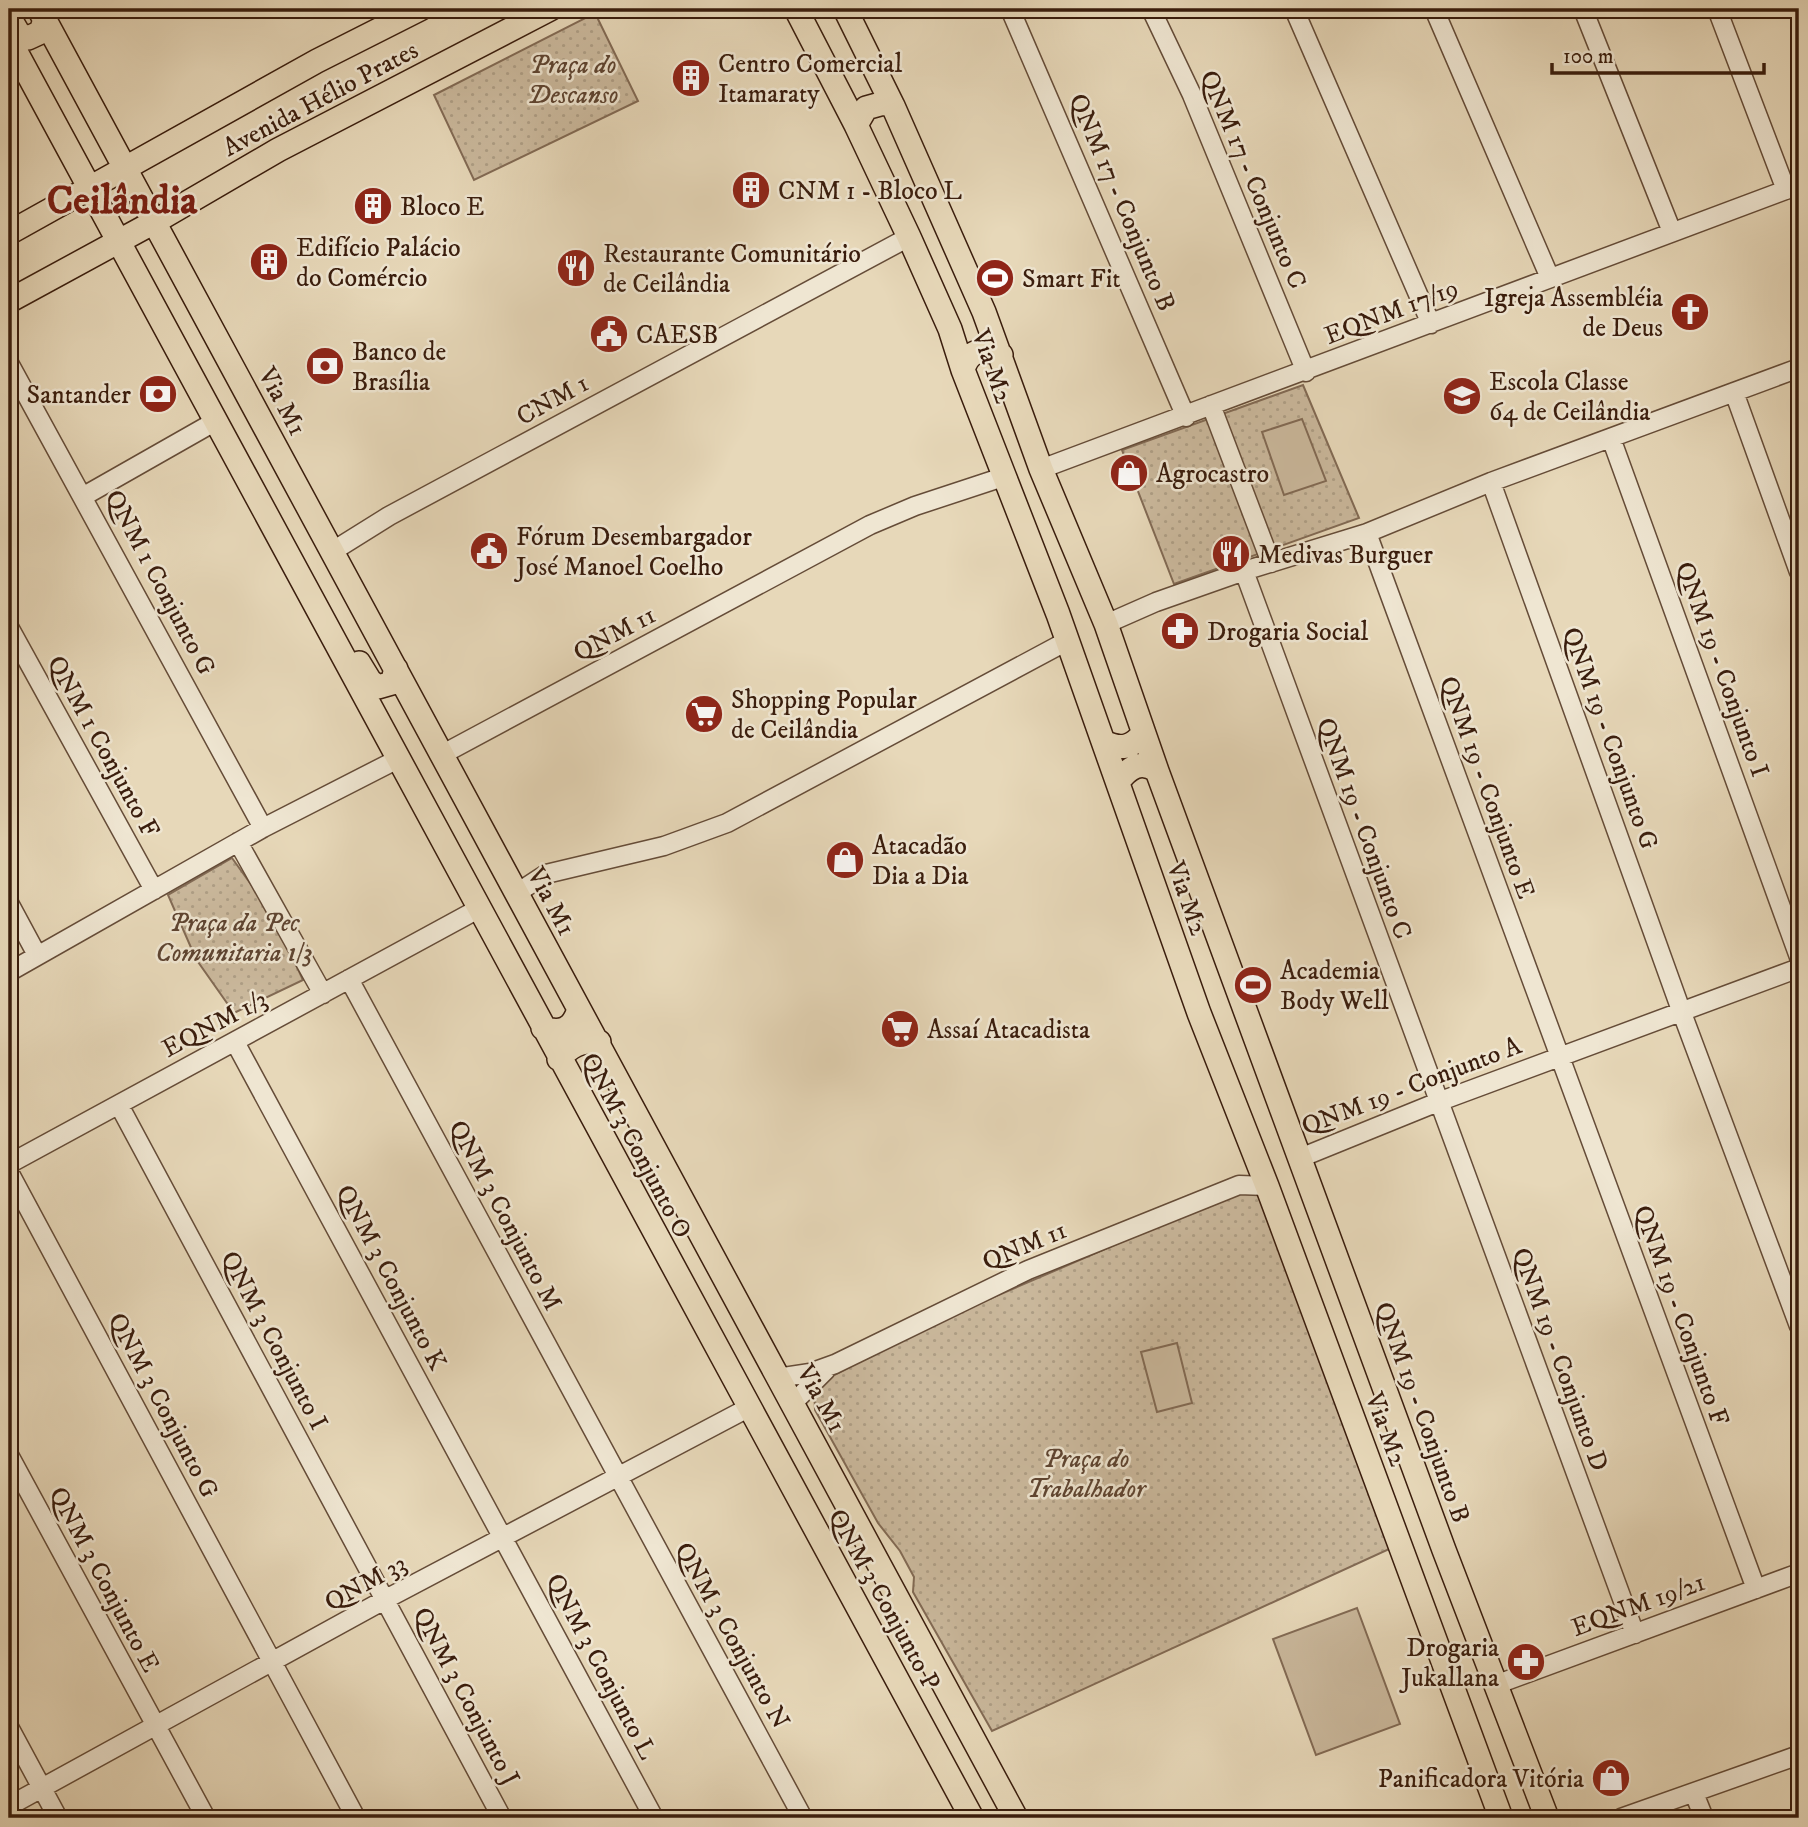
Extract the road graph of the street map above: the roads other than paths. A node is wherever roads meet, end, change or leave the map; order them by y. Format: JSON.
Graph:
{"nodes":[{"id":1,"x":420,"y":9,"type":"edge"},
{"id":2,"x":550,"y":9,"type":"edge"},
{"id":3,"x":796,"y":9,"type":"edge"},
{"id":4,"x":845,"y":9,"type":"edge"},
{"id":5,"x":1010,"y":9,"type":"edge"},
{"id":6,"x":1151,"y":9,"type":"edge"},
{"id":7,"x":1294,"y":9,"type":"edge"},
{"id":8,"x":1434,"y":9,"type":"edge"},
{"id":9,"x":1583,"y":9,"type":"edge"},
{"id":10,"x":1717,"y":9,"type":"edge"},
{"id":11,"x":42,"y":14,"type":"edge"},
{"id":12,"x":9,"y":17,"type":"edge"},
{"id":13,"x":9,"y":39,"type":"edge"},
{"id":14,"x":893,"y":106,"type":"junction"},
{"id":15,"x":856,"y":125,"type":"junction"},
{"id":16,"x":127,"y":169,"type":"junction"},
{"id":17,"x":1793,"y":187,"type":"edge"},
{"id":18,"x":90,"y":189,"type":"junction"},
{"id":19,"x":156,"y":221,"type":"junction"},
{"id":20,"x":1672,"y":232,"type":"junction"},
{"id":21,"x":9,"y":233,"type":"edge"},
{"id":22,"x":909,"y":237,"type":"junction"},
{"id":23,"x":118,"y":241,"type":"junction"},
{"id":24,"x":1550,"y":278,"type":"junction"},
{"id":25,"x":9,"y":300,"type":"edge"},
{"id":26,"x":984,"y":312,"type":"junction"},
{"id":27,"x":1431,"y":324,"type":"junction"},
{"id":28,"x":950,"y":329,"type":"junction"},
{"id":29,"x":1001,"y":355,"type":"junction"},
{"id":30,"x":9,"y":363,"type":"edge"},
{"id":31,"x":1799,"y":368,"type":"edge"},
{"id":32,"x":962,"y":370,"type":"junction"},
{"id":33,"x":1306,"y":372,"type":"junction"},
{"id":34,"x":1734,"y":392,"type":"junction"},
{"id":35,"x":1211,"y":405,"type":"junction"},
{"id":36,"x":1186,"y":417,"type":"junction"},
{"id":37,"x":218,"y":426,"type":"junction"},
{"id":38,"x":1611,"y":438,"type":"junction"},
{"id":39,"x":1041,"y":469,"type":"junction"},
{"id":40,"x":1003,"y":477,"type":"junction"},
{"id":41,"x":1491,"y":482,"type":"junction"},
{"id":42,"x":84,"y":496,"type":"junction"},
{"id":43,"x":304,"y":499,"type":"junction"},
{"id":44,"x":1367,"y":533,"type":"junction"},
{"id":45,"x":333,"y":551,"type":"junction"},
{"id":46,"x":1272,"y":563,"type":"junction"},
{"id":47,"x":1244,"y":572,"type":"junction"},
{"id":48,"x":1799,"y":572,"type":"edge"},
{"id":49,"x":316,"y":604,"type":"junction"},
{"id":50,"x":1106,"y":624,"type":"junction"},
{"id":51,"x":9,"y":627,"type":"edge"},
{"id":52,"x":1067,"y":641,"type":"junction"},
{"id":53,"x":396,"y":669,"type":"junction"},
{"id":54,"x":1143,"y":733,"type":"junction"},
{"id":55,"x":1104,"y":741,"type":"junction"},
{"id":56,"x":443,"y":754,"type":"junction"},
{"id":57,"x":398,"y":759,"type":"junction"},
{"id":58,"x":1157,"y":771,"type":"junction"},
{"id":59,"x":1118,"y":782,"type":"junction"},
{"id":60,"x":264,"y":828,"type":"junction"},
{"id":61,"x":238,"y":842,"type":"junction"},
{"id":62,"x":154,"y":890,"type":"junction"},
{"id":63,"x":517,"y":893,"type":"junction"},
{"id":64,"x":9,"y":903,"type":"edge"},
{"id":65,"x":480,"y":908,"type":"junction"},
{"id":66,"x":37,"y":955,"type":"junction"},
{"id":67,"x":1799,"y":957,"type":"edge"},
{"id":68,"x":1799,"y":968,"type":"edge"},
{"id":69,"x":9,"y":972,"type":"edge"},
{"id":70,"x":349,"y":979,"type":"junction"},
{"id":71,"x":323,"y":994,"type":"junction"},
{"id":72,"x":578,"y":1012,"type":"junction"},
{"id":73,"x":1682,"y":1013,"type":"junction"},
{"id":74,"x":543,"y":1028,"type":"junction"},
{"id":75,"x":235,"y":1042,"type":"junction"},
{"id":76,"x":599,"y":1042,"type":"junction"},
{"id":77,"x":1559,"y":1058,"type":"junction"},
{"id":78,"x":559,"y":1059,"type":"junction"},
{"id":79,"x":1438,"y":1102,"type":"junction"},
{"id":80,"x":119,"y":1105,"type":"junction"},
{"id":81,"x":1256,"y":1158,"type":"junction"},
{"id":82,"x":1300,"y":1158,"type":"junction"},
{"id":83,"x":9,"y":1164,"type":"edge"},
{"id":84,"x":9,"y":1172,"type":"edge"},
{"id":85,"x":1239,"y":1185,"type":"junction"},
{"id":86,"x":1267,"y":1186,"type":"junction"},
{"id":87,"x":1799,"y":1326,"type":"edge"},
{"id":88,"x":835,"y":1364,"type":"junction"},
{"id":89,"x":777,"y":1378,"type":"junction"},
{"id":90,"x":793,"y":1403,"type":"junction"},
{"id":91,"x":748,"y":1408,"type":"junction"},
{"id":92,"x":9,"y":1455,"type":"edge"},
{"id":93,"x":616,"y":1476,"type":"junction"},
{"id":94,"x":503,"y":1538,"type":"junction"},
{"id":95,"x":1444,"y":1550,"type":"junction"},
{"id":96,"x":834,"y":1564,"type":"junction"},
{"id":97,"x":1408,"y":1567,"type":"junction"},
{"id":98,"x":1799,"y":1573,"type":"edge"},
{"id":99,"x":1454,"y":1574,"type":"junction"},
{"id":100,"x":1416,"y":1589,"type":"junction"},
{"id":101,"x":1756,"y":1589,"type":"junction"},
{"id":102,"x":386,"y":1599,"type":"junction"},
{"id":103,"x":904,"y":1609,"type":"junction"},
{"id":104,"x":1635,"y":1634,"type":"junction"},
{"id":105,"x":272,"y":1664,"type":"junction"},
{"id":106,"x":897,"y":1677,"type":"junction"},
{"id":107,"x":1494,"y":1685,"type":"junction"},
{"id":108,"x":949,"y":1692,"type":"junction"},
{"id":109,"x":9,"y":1727,"type":"edge"},
{"id":110,"x":156,"y":1727,"type":"junction"},
{"id":111,"x":1799,"y":1755,"type":"edge"},
{"id":112,"x":42,"y":1789,"type":"junction"},
{"id":113,"x":1694,"y":1793,"type":"junction"},
{"id":114,"x":9,"y":1806,"type":"edge"},
{"id":115,"x":58,"y":1818,"type":"edge"},
{"id":116,"x":206,"y":1818,"type":"edge"},
{"id":117,"x":356,"y":1818,"type":"edge"},
{"id":118,"x":502,"y":1818,"type":"edge"},
{"id":119,"x":654,"y":1818,"type":"edge"},
{"id":120,"x":803,"y":1818,"type":"edge"},
{"id":121,"x":972,"y":1818,"type":"edge"},
{"id":122,"x":1016,"y":1818,"type":"edge"},
{"id":123,"x":1502,"y":1818,"type":"edge"},
{"id":124,"x":1547,"y":1818,"type":"edge"},
{"id":125,"x":1621,"y":1818,"type":"edge"},
{"id":126,"x":1704,"y":1818,"type":"edge"}],
"edges":[{"from":1,"to":16,"type":"main road","name":"Avenida Hélio Prates"},
{"from":2,"to":19,"type":"main road","name":"Avenida Hélio Prates"},
{"from":3,"to":15,"type":"main road","name":"Via M2"},
{"from":4,"to":14,"type":"main road"},
{"from":5,"to":36,"type":"street","name":"QNM 17 - Conjunto B"},
{"from":6,"to":33,"type":"street","name":"QNM 17 - Conjunto C"},
{"from":7,"to":27,"type":"street"},
{"from":8,"to":24,"type":"street"},
{"from":9,"to":20,"type":"street"},
{"from":10,"to":17,"type":"street"},
{"from":11,"to":12,"type":"main road"},
{"from":11,"to":16,"type":"main road","name":"Via M1"},
{"from":13,"to":18,"type":"main road"},
{"from":14,"to":15,"type":"main road"},
{"from":14,"to":26,"type":"main road"},
{"from":15,"to":22,"type":"main road","name":"Via M2"},
{"from":16,"to":18,"type":"main road","name":"Avenida Hélio Prates"},
{"from":16,"to":19,"type":"main road","name":"Via M1"},
{"from":17,"to":20,"type":"street","name":"EQNM 17/19"},
{"from":18,"to":21,"type":"main road","name":"Avenida Hélio Prates"},
{"from":18,"to":23,"type":"main road"},
{"from":19,"to":23,"type":"main road","name":"Avenida Hélio Prates"},
{"from":19,"to":43,"type":"main road","name":"Via M1"},
{"from":20,"to":24,"type":"street","name":"EQNM 17/19"},
{"from":22,"to":28,"type":"main road","name":"Via M2"},
{"from":22,"to":45,"type":"street","name":"CNM 1"},
{"from":23,"to":25,"type":"main road","name":"Avenida Hélio Prates"},
{"from":23,"to":37,"type":"main road"},
{"from":24,"to":27,"type":"street","name":"EQNM 17/19"},
{"from":26,"to":28,"type":"main road"},
{"from":26,"to":29,"type":"main road"},
{"from":27,"to":33,"type":"street","name":"EQNM 17/19"},
{"from":28,"to":32,"type":"main road","name":"Via M2"},
{"from":29,"to":32,"type":"main road"},
{"from":29,"to":39,"type":"main road"},
{"from":30,"to":42,"type":"street","name":"QNM 1 Conjunto G"},
{"from":31,"to":34,"type":"street"},
{"from":32,"to":40,"type":"main road","name":"Via M2"},
{"from":33,"to":35,"type":"street","name":"EQNM 17/19"},
{"from":34,"to":38,"type":"street"},
{"from":34,"to":48,"type":"street"},
{"from":35,"to":36,"type":"street","name":"EQNM 17/19"},
{"from":35,"to":46,"type":"street"},
{"from":36,"to":39,"type":"street","name":"EQNM 17/19"},
{"from":37,"to":42,"type":"street"},
{"from":37,"to":43,"type":"main road"},
{"from":37,"to":49,"type":"main road"},
{"from":38,"to":41,"type":"street"},
{"from":38,"to":67,"type":"street","name":"QNM 19 - Conjunto I"},
{"from":39,"to":50,"type":"main road"},
{"from":40,"to":52,"type":"main road","name":"Via M2"},
{"from":40,"to":56,"type":"street","name":"QNM 11"},
{"from":41,"to":44,"type":"street"},
{"from":41,"to":73,"type":"street","name":"QNM 19 - Conjunto G"},
{"from":42,"to":60,"type":"street","name":"QNM 1 Conjunto G"},
{"from":43,"to":45,"type":"main road","name":"Via M1"},
{"from":44,"to":46,"type":"street"},
{"from":44,"to":77,"type":"street","name":"QNM 19 - Conjunto E"},
{"from":45,"to":53,"type":"main road","name":"Via M1"},
{"from":46,"to":47,"type":"street"},
{"from":47,"to":50,"type":"street"},
{"from":47,"to":79,"type":"street","name":"QNM 19 - Conjunto C"},
{"from":49,"to":53,"type":"main road"},
{"from":49,"to":57,"type":"main road"},
{"from":50,"to":54,"type":"main road","name":"QNM 19 - Conjunto A"},
{"from":51,"to":62,"type":"street","name":"QNM 1 Conjunto F"},
{"from":52,"to":55,"type":"main road","name":"Via M2"},
{"from":52,"to":63,"type":"street"},
{"from":53,"to":56,"type":"main road","name":"Via M1"},
{"from":54,"to":55,"type":"main road"},
{"from":54,"to":58,"type":"main road","name":"QNM 19 - Conjunto A"},
{"from":55,"to":59,"type":"main road","name":"Via M2"},
{"from":56,"to":63,"type":"main road","name":"Via M1"},
{"from":57,"to":60,"type":"street"},
{"from":57,"to":65,"type":"main road"},
{"from":58,"to":59,"type":"main road"},
{"from":58,"to":82,"type":"main road","name":"QNM 19 - Conjunto A"},
{"from":59,"to":81,"type":"main road","name":"Via M2"},
{"from":60,"to":61,"type":"street"},
{"from":61,"to":62,"type":"street"},
{"from":61,"to":71,"type":"street"},
{"from":62,"to":66,"type":"street"},
{"from":63,"to":72,"type":"main road","name":"Via M1"},
{"from":64,"to":66,"type":"street"},
{"from":65,"to":70,"type":"street","name":"EQNM 1/3"},
{"from":65,"to":74,"type":"main road","name":"QNM 3 Conjunto O"},
{"from":66,"to":69,"type":"street"},
{"from":68,"to":73,"type":"street","name":"QNM 19 - Conjunto A"},
{"from":70,"to":71,"type":"street","name":"EQNM 1/3"},
{"from":70,"to":93,"type":"street","name":"QNM 3 Conjunto M"},
{"from":71,"to":75,"type":"street","name":"EQNM 1/3"},
{"from":72,"to":74,"type":"main road"},
{"from":72,"to":76,"type":"main road","name":"Via M1"},
{"from":73,"to":77,"type":"street","name":"QNM 19 - Conjunto A"},
{"from":73,"to":87,"type":"street","name":"QNM 19 - Conjunto G"},
{"from":74,"to":78,"type":"main road","name":"QNM 3 Conjunto O"},
{"from":75,"to":80,"type":"street","name":"EQNM 1/3"},
{"from":75,"to":94,"type":"street","name":"QNM 3 Conjunto K"},
{"from":76,"to":78,"type":"main road"},
{"from":76,"to":89,"type":"main road","name":"Via M1"},
{"from":77,"to":79,"type":"street","name":"QNM 19 - Conjunto A"},
{"from":77,"to":101,"type":"street","name":"QNM 19 - Conjunto F"},
{"from":78,"to":91,"type":"main road","name":"QNM 3 Conjunto O"},
{"from":79,"to":82,"type":"street","name":"QNM 19 - Conjunto A"},
{"from":79,"to":104,"type":"street","name":"QNM 19 - Conjunto D"},
{"from":80,"to":83,"type":"street","name":"EQNM 1/3"},
{"from":80,"to":102,"type":"street","name":"QNM 3 Conjunto I"},
{"from":81,"to":85,"type":"street"},
{"from":81,"to":86,"type":"main road","name":"Via M2"},
{"from":82,"to":95,"type":"main road","name":"QNM 19 - Conjunto B"},
{"from":84,"to":105,"type":"street","name":"QNM 3 Conjunto G"},
{"from":85,"to":86,"type":"street","name":"QNM 11"},
{"from":85,"to":88,"type":"street","name":"QNM 11"},
{"from":86,"to":97,"type":"main road","name":"Via M2"},
{"from":88,"to":89,"type":"street","name":"QNM 11"},
{"from":88,"to":90,"type":"street","name":"QNM 11"},
{"from":89,"to":90,"type":"main road","name":"Via M1"},
{"from":90,"to":103,"type":"main road","name":"Via M1"},
{"from":91,"to":93,"type":"street","name":"QNM 33"},
{"from":91,"to":96,"type":"main road","name":"QNM 3 Conjunto P"},
{"from":92,"to":110,"type":"street","name":"QNM 3 Conjunto E"},
{"from":93,"to":94,"type":"street","name":"QNM 33"},
{"from":93,"to":120,"type":"street","name":"QNM 3 Conjunto N"},
{"from":94,"to":102,"type":"street","name":"QNM 33"},
{"from":94,"to":119,"type":"street","name":"QNM 3 Conjunto L"},
{"from":95,"to":97,"type":"main road"},
{"from":95,"to":99,"type":"main road","name":"QNM 19 - Conjunto B"},
{"from":96,"to":103,"type":"main road"},
{"from":96,"to":106,"type":"main road","name":"QNM 3 Conjunto P"},
{"from":97,"to":100,"type":"main road","name":"Via M2"},
{"from":98,"to":101,"type":"street","name":"EQNM 19/21"},
{"from":99,"to":100,"type":"main road"},
{"from":99,"to":107,"type":"main road","name":"QNM 19 - Conjunto B"},
{"from":100,"to":123,"type":"main road","name":"Via M2"},
{"from":101,"to":104,"type":"street","name":"EQNM 19/21"},
{"from":102,"to":105,"type":"street","name":"QNM 33"},
{"from":102,"to":118,"type":"street","name":"QNM 3 Conjunto J"},
{"from":103,"to":108,"type":"main road","name":"Via M1"},
{"from":104,"to":107,"type":"street","name":"EQNM 19/21"},
{"from":105,"to":110,"type":"street","name":"QNM 33"},
{"from":105,"to":117,"type":"street","name":"QNM 3 Conjunto G"},
{"from":106,"to":108,"type":"main road"},
{"from":106,"to":121,"type":"main road","name":"QNM 3 Conjunto P"},
{"from":107,"to":124,"type":"main road"},
{"from":108,"to":122,"type":"main road","name":"Via M1"},
{"from":109,"to":112,"type":"street"},
{"from":110,"to":112,"type":"street","name":"QNM 33"},
{"from":110,"to":116,"type":"street","name":"QNM 3 Conjunto E"},
{"from":111,"to":113,"type":"street"},
{"from":112,"to":114,"type":"street","name":"QNM 33"},
{"from":112,"to":115,"type":"street"},
{"from":113,"to":125,"type":"street"},
{"from":113,"to":126,"type":"street"}]}
